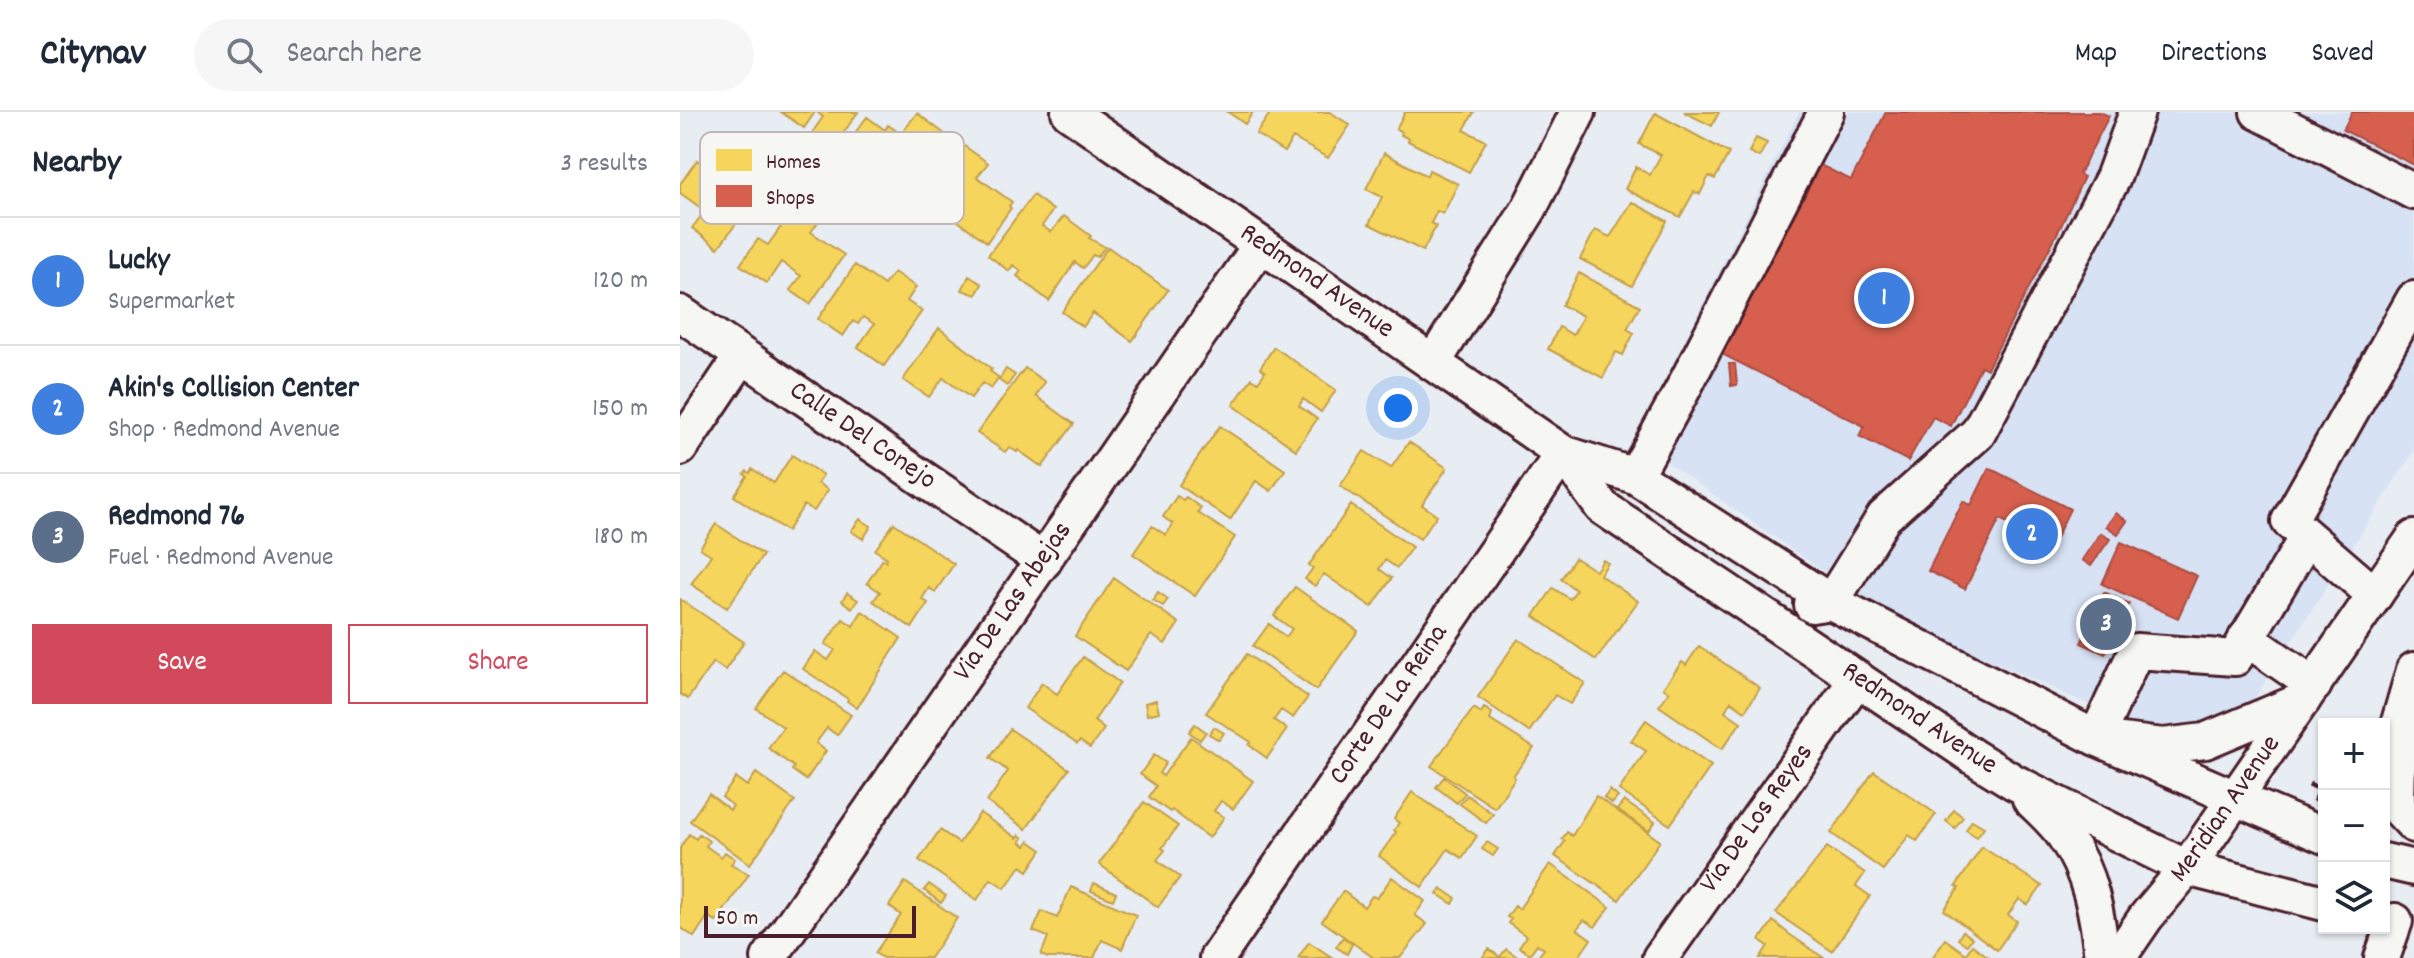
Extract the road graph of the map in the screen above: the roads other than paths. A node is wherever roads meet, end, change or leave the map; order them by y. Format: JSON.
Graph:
{"nodes":[{"id":1,"x":1069,"y":112,"type":"edge"},
{"id":2,"x":1578,"y":112,"type":"edge"},
{"id":3,"x":1826,"y":112,"type":"edge"},
{"id":4,"x":2137,"y":112,"type":"edge"},
{"id":5,"x":2258,"y":112,"type":"edge"},
{"id":6,"x":2414,"y":192,"type":"edge"},
{"id":7,"x":1260,"y":246,"type":"junction"},
{"id":8,"x":2414,"y":299,"type":"edge"},
{"id":9,"x":680,"y":313,"type":"edge"},
{"id":10,"x":742,"y":356,"type":"junction"},
{"id":11,"x":1433,"y":363,"type":"junction"},
{"id":12,"x":680,"y":448,"type":"edge"},
{"id":13,"x":1563,"y":453,"type":"junction"},
{"id":14,"x":1635,"y":476,"type":"junction"},
{"id":15,"x":2307,"y":537,"type":"junction"},
{"id":16,"x":2414,"y":538,"type":"edge"},
{"id":17,"x":1044,"y":561,"type":"junction"},
{"id":18,"x":2375,"y":595,"type":"junction"},
{"id":19,"x":1736,"y":596,"type":"junction"},
{"id":20,"x":1831,"y":602,"type":"junction"},
{"id":21,"x":2246,"y":638,"type":"junction"},
{"id":22,"x":2414,"y":670,"type":"edge"},
{"id":23,"x":1857,"y":679,"type":"junction"},
{"id":24,"x":2308,"y":693,"type":"junction"},
{"id":25,"x":2096,"y":738,"type":"junction"},
{"id":26,"x":2014,"y":782,"type":"junction"},
{"id":27,"x":2236,"y":799,"type":"junction"},
{"id":28,"x":2414,"y":825,"type":"edge"},
{"id":29,"x":2318,"y":833,"type":"edge"},
{"id":30,"x":2388,"y":862,"type":"edge"},
{"id":31,"x":2187,"y":868,"type":"junction"},
{"id":32,"x":2414,"y":868,"type":"edge"},
{"id":33,"x":2318,"y":901,"type":"edge"},
{"id":34,"x":2398,"y":922,"type":"edge"},
{"id":35,"x":769,"y":958,"type":"edge"},
{"id":36,"x":1217,"y":958,"type":"edge"},
{"id":37,"x":1660,"y":958,"type":"edge"},
{"id":38,"x":2102,"y":958,"type":"edge"},
{"id":39,"x":2118,"y":958,"type":"edge"},
{"id":40,"x":2382,"y":958,"type":"edge"}],
"edges":[{"from":1,"to":7,"type":"street","name":"Redmond Avenue"},
{"from":2,"to":11,"type":"street"},
{"from":3,"to":14,"type":"street"},
{"from":4,"to":20,"type":"street"},
{"from":5,"to":6,"type":"street"},
{"from":7,"to":11,"type":"street","name":"Redmond Avenue"},
{"from":7,"to":17,"type":"street","name":"Via De Las Abejas"},
{"from":8,"to":15,"type":"street"},
{"from":9,"to":10,"type":"street","name":"Calle Del Conejo"},
{"from":10,"to":12,"type":"street"},
{"from":10,"to":17,"type":"street","name":"Calle Del Conejo"},
{"from":11,"to":13,"type":"street","name":"Redmond Avenue"},
{"from":13,"to":14,"type":"street","name":"Redmond Avenue"},
{"from":13,"to":19,"type":"street","name":"Redmond Avenue"},
{"from":13,"to":36,"type":"street","name":"Corte De La Reina"},
{"from":14,"to":20,"type":"street","name":"Redmond Avenue"},
{"from":15,"to":18,"type":"street"},
{"from":15,"to":21,"type":"street"},
{"from":16,"to":18,"type":"street","name":"Meridian Avenue"},
{"from":17,"to":35,"type":"street","name":"Via De Las Abejas"},
{"from":18,"to":24,"type":"street","name":"Meridian Avenue"},
{"from":19,"to":20,"type":"street"},
{"from":19,"to":23,"type":"street","name":"Redmond Avenue"},
{"from":20,"to":25,"type":"street","name":"Redmond Avenue"},
{"from":21,"to":24,"type":"street"},
{"from":21,"to":25,"type":"street"},
{"from":22,"to":28,"type":"street"},
{"from":23,"to":26,"type":"street","name":"Redmond Avenue"},
{"from":23,"to":37,"type":"street","name":"Via De Los Reyes"},
{"from":24,"to":25,"type":"street"},
{"from":24,"to":27,"type":"street","name":"Meridian Avenue"},
{"from":25,"to":27,"type":"street","name":"Redmond Avenue"},
{"from":26,"to":31,"type":"street","name":"Redmond Avenue"},
{"from":26,"to":38,"type":"street"},
{"from":27,"to":29,"type":"street","name":"Redmond Avenue"},
{"from":27,"to":31,"type":"street","name":"Meridian Avenue"},
{"from":30,"to":32,"type":"street"},
{"from":31,"to":33,"type":"street","name":"Redmond Avenue"},
{"from":31,"to":39,"type":"street","name":"Meridian Avenue"},
{"from":34,"to":40,"type":"street"}]}
